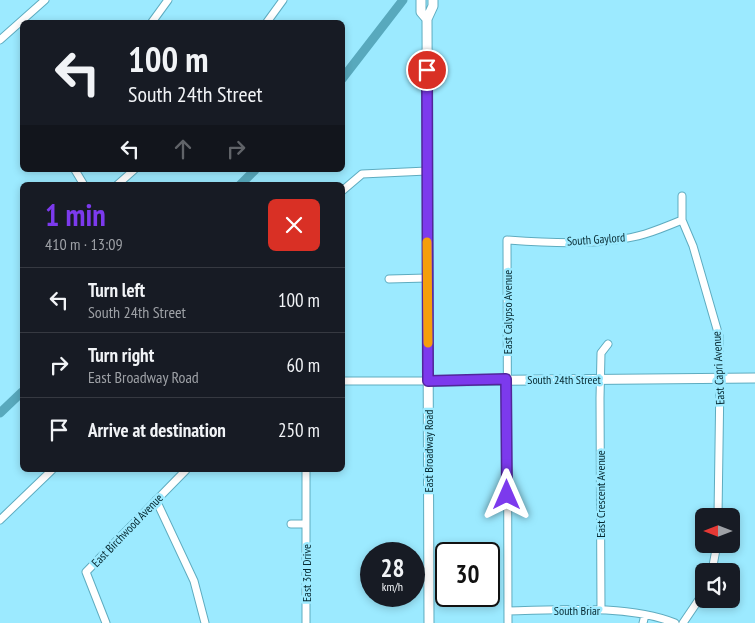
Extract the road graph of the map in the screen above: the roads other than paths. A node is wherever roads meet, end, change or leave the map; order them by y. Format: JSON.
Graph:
{"nodes":[{"id":1,"x":45,"y":0,"type":"edge"},
{"id":2,"x":168,"y":0,"type":"edge"},
{"id":3,"x":283,"y":0,"type":"edge"},
{"id":4,"x":421,"y":0,"type":"edge"},
{"id":5,"x":433,"y":0,"type":"edge"},
{"id":6,"x":427,"y":19,"type":"junction"},
{"id":7,"x":22,"y":20,"type":"edge"},
{"id":8,"x":153,"y":20,"type":"edge"},
{"id":9,"x":268,"y":20,"type":"edge"},
{"id":10,"x":20,"y":22,"type":"edge"},
{"id":11,"x":0,"y":40,"type":"edge"},
{"id":12,"x":427,"y":171,"type":"junction"},
{"id":13,"x":132,"y":172,"type":"edge"},
{"id":14,"x":121,"y":182,"type":"edge"},
{"id":15,"x":345,"y":188,"type":"edge"},
{"id":16,"x":682,"y":196,"type":"dead end"},
{"id":17,"x":682,"y":220,"type":"junction"},
{"id":18,"x":507,"y":240,"type":"joint"},
{"id":19,"x":427,"y":278,"type":"junction"},
{"id":20,"x":389,"y":279,"type":"dead end"},
{"id":21,"x":608,"y":344,"type":"dead end"},
{"id":22,"x":720,"y":378,"type":"junction"},
{"id":23,"x":755,"y":378,"type":"edge"},
{"id":24,"x":506,"y":379,"type":"junction"},
{"id":25,"x":601,"y":379,"type":"junction"},
{"id":26,"x":345,"y":381,"type":"edge"},
{"id":27,"x":428,"y":381,"type":"junction"},
{"id":28,"x":50,"y":472,"type":"edge"},
{"id":29,"x":184,"y":472,"type":"edge"},
{"id":30,"x":306,"y":472,"type":"edge"},
{"id":31,"x":156,"y":500,"type":"junction"},
{"id":32,"x":718,"y":508,"type":"edge"},
{"id":33,"x":0,"y":520,"type":"edge"},
{"id":34,"x":291,"y":524,"type":"dead end"},
{"id":35,"x":306,"y":524,"type":"junction"},
{"id":36,"x":695,"y":605,"type":"edge"},
{"id":37,"x":601,"y":609,"type":"junction"},
{"id":38,"x":508,"y":611,"type":"junction"},
{"id":39,"x":644,"y":619,"type":"edge"},
{"id":40,"x":106,"y":623,"type":"edge"},
{"id":41,"x":205,"y":623,"type":"edge"},
{"id":42,"x":306,"y":623,"type":"edge"},
{"id":43,"x":429,"y":623,"type":"edge"},
{"id":44,"x":508,"y":623,"type":"edge"},
{"id":45,"x":675,"y":623,"type":"edge"},
{"id":46,"x":683,"y":623,"type":"edge"}],
"edges":[{"from":1,"to":7,"type":"street"},
{"from":2,"to":8,"type":"street"},
{"from":3,"to":9,"type":"street"},
{"from":4,"to":6,"type":"main road","name":"East Broadway Road"},
{"from":5,"to":6,"type":"main road","name":"East Broadway Road"},
{"from":6,"to":12,"type":"main road","name":"East Broadway Road"},
{"from":10,"to":11,"type":"street"},
{"from":12,"to":15,"type":"street"},
{"from":12,"to":19,"type":"main road","name":"East Broadway Road"},
{"from":13,"to":14,"type":"street"},
{"from":16,"to":17,"type":"street","name":"East Capri Avenue"},
{"from":17,"to":18,"type":"street","name":"South Gaylord"},
{"from":17,"to":22,"type":"street","name":"East Capri Avenue"},
{"from":18,"to":24,"type":"street","name":"East Calypso Avenue"},
{"from":19,"to":20,"type":"street"},
{"from":19,"to":27,"type":"main road","name":"East Broadway Road"},
{"from":21,"to":25,"type":"street","name":"East Crescent Avenue"},
{"from":22,"to":23,"type":"main road","name":"South 24th Street"},
{"from":22,"to":25,"type":"main road","name":"South 24th Street"},
{"from":22,"to":32,"type":"street","name":"East Capri Avenue"},
{"from":24,"to":25,"type":"main road","name":"South 24th Street"},
{"from":24,"to":27,"type":"main road","name":"South 24th Street"},
{"from":24,"to":38,"type":"street","name":"East Calypso Avenue"},
{"from":25,"to":37,"type":"street","name":"East Crescent Avenue"},
{"from":26,"to":27,"type":"street","name":"South 24th Street"},
{"from":27,"to":43,"type":"main road","name":"East Broadway Road"},
{"from":28,"to":33,"type":"street"},
{"from":29,"to":31,"type":"street","name":"East Birchwood Avenue"},
{"from":30,"to":35,"type":"street","name":"East 3rd Drive"},
{"from":31,"to":40,"type":"street","name":"East Birchwood Avenue"},
{"from":31,"to":41,"type":"street"},
{"from":34,"to":35,"type":"street"},
{"from":35,"to":42,"type":"street","name":"East 3rd Drive"},
{"from":36,"to":46,"type":"street"},
{"from":37,"to":38,"type":"street","name":"South Briar"},
{"from":37,"to":39,"type":"street","name":"South Briar"},
{"from":38,"to":44,"type":"street","name":"East Calypso Avenue"},
{"from":39,"to":45,"type":"street","name":"South Briar"}]}
